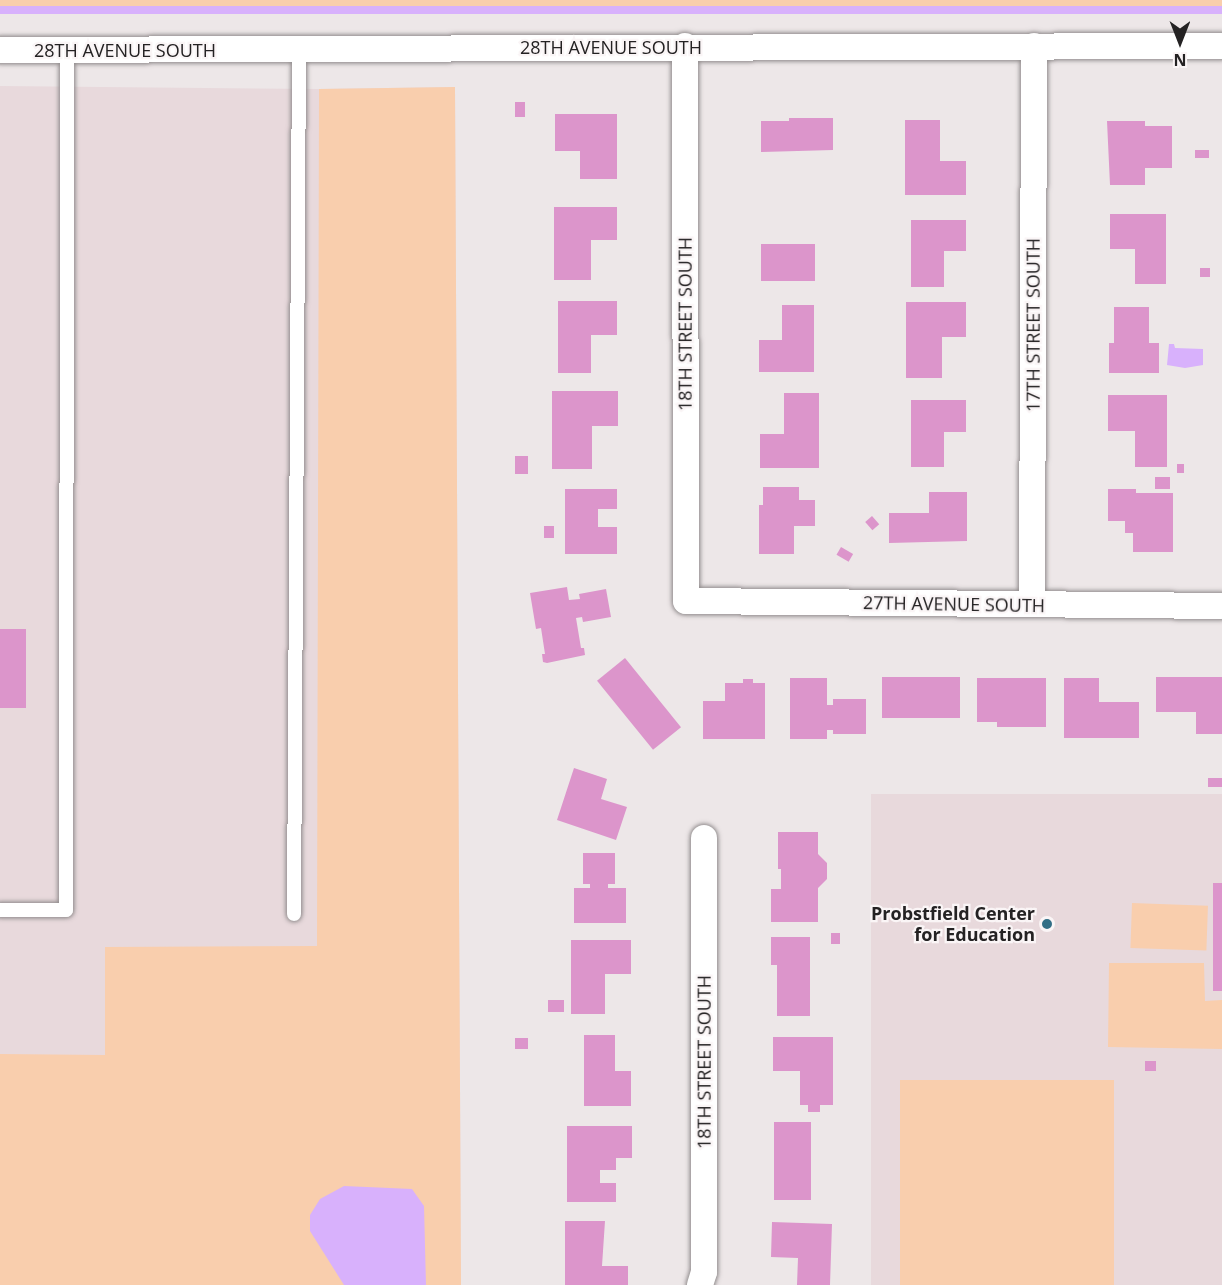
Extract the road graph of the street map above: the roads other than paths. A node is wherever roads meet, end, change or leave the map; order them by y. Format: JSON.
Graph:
{"nodes":[{"id":1,"x":685,"y":46,"type":"junction"},
{"id":2,"x":1034,"y":46,"type":"junction"},
{"id":3,"x":1222,"y":46,"type":"edge"},
{"id":4,"x":299,"y":49,"type":"junction"},
{"id":5,"x":0,"y":50,"type":"edge"},
{"id":6,"x":67,"y":50,"type":"junction"},
{"id":7,"x":686,"y":601,"type":"joint"},
{"id":8,"x":1032,"y":604,"type":"junction"},
{"id":9,"x":1222,"y":606,"type":"edge"},
{"id":10,"x":704,"y":838,"type":"dead end"},
{"id":11,"x":0,"y":910,"type":"edge"},
{"id":12,"x":294,"y":914,"type":"dead end"},
{"id":13,"x":700,"y":1285,"type":"edge"}],
"edges":[{"from":1,"to":2,"type":"street","name":"28TH AVENUE SOUTH"},
{"from":1,"to":4,"type":"street","name":"28TH AVENUE SOUTH"},
{"from":1,"to":7,"type":"street","name":"18TH STREET SOUTH"},
{"from":2,"to":3,"type":"street","name":"28TH AVENUE SOUTH"},
{"from":2,"to":8,"type":"street","name":"17TH STREET SOUTH"},
{"from":4,"to":6,"type":"street","name":"28TH AVENUE SOUTH"},
{"from":4,"to":12,"type":"lane"},
{"from":5,"to":6,"type":"street","name":"28TH AVENUE SOUTH"},
{"from":6,"to":11,"type":"lane"},
{"from":7,"to":8,"type":"street","name":"27TH AVENUE SOUTH"},
{"from":8,"to":9,"type":"street","name":"27TH AVENUE SOUTH"},
{"from":10,"to":13,"type":"street","name":"18TH STREET SOUTH"}]}
